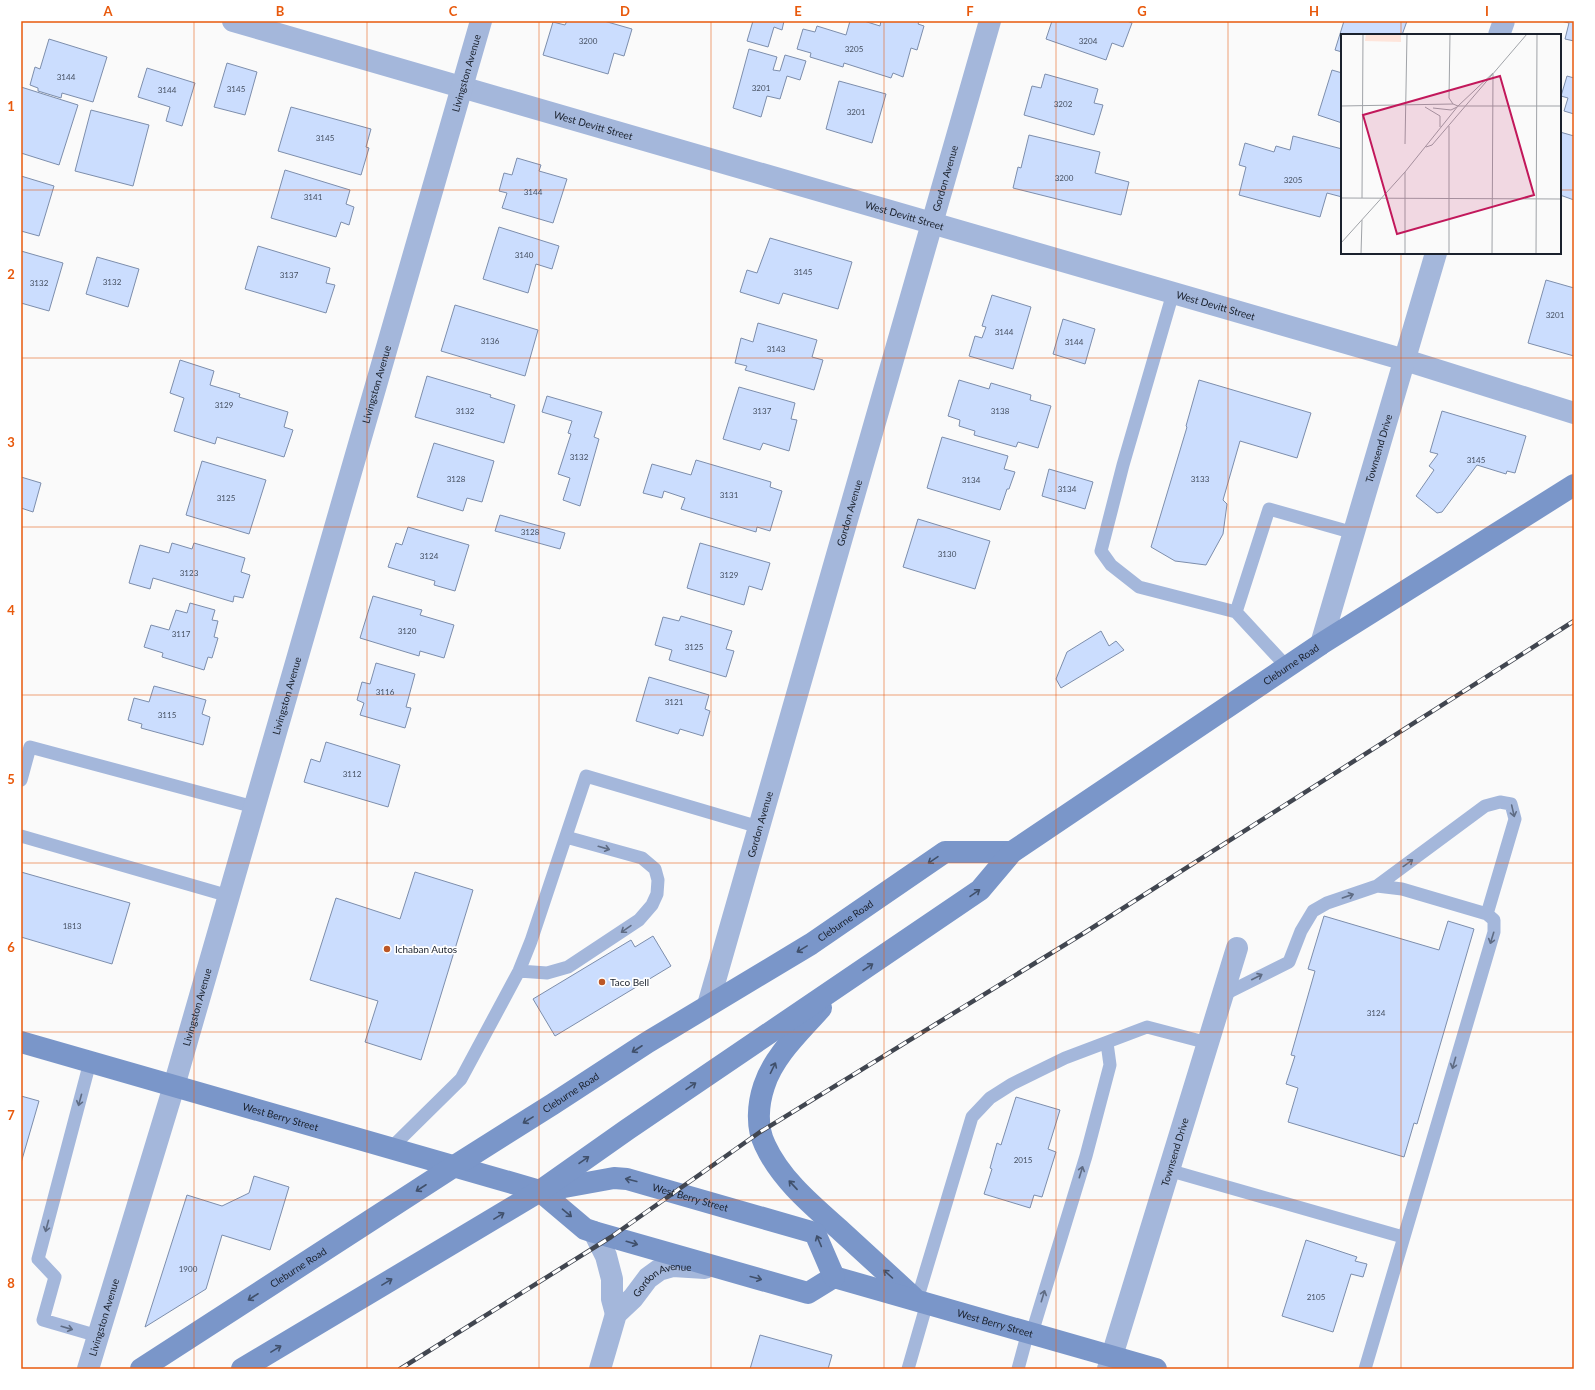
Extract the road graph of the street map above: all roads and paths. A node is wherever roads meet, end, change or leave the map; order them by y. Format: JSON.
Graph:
{"nodes":[{"id":1,"x":233,"y":21,"type":"edge"},
{"id":2,"x":481,"y":21,"type":"edge"},
{"id":3,"x":990,"y":21,"type":"edge"},
{"id":4,"x":1504,"y":21,"type":"edge"},
{"id":5,"x":1500,"y":34,"type":"edge"},
{"id":6,"x":462,"y":87,"type":"junction"},
{"id":7,"x":932,"y":223,"type":"junction"},
{"id":8,"x":1436,"y":254,"type":"edge"},
{"id":9,"x":1173,"y":293,"type":"junction"},
{"id":10,"x":1405,"y":360,"type":"junction"},
{"id":11,"x":1574,"y":413,"type":"edge"},
{"id":12,"x":1574,"y":485,"type":"edge"},
{"id":13,"x":1354,"y":533,"type":"junction"},
{"id":14,"x":1236,"y":612,"type":"junction"},
{"id":15,"x":1321,"y":644,"type":"junction"},
{"id":16,"x":1287,"y":667,"type":"junction"},
{"id":17,"x":21,"y":780,"type":"edge"},
{"id":18,"x":254,"y":807,"type":"junction"},
{"id":19,"x":759,"y":827,"type":"junction"},
{"id":20,"x":21,"y":836,"type":"edge"},
{"id":21,"x":566,"y":837,"type":"junction"},
{"id":22,"x":1012,"y":852,"type":"junction"},
{"id":23,"x":1376,"y":886,"type":"junction"},
{"id":24,"x":229,"y":896,"type":"junction"},
{"id":25,"x":1487,"y":914,"type":"junction"},
{"id":26,"x":1237,"y":948,"type":"dead end"},
{"id":27,"x":519,"y":971,"type":"junction"},
{"id":28,"x":840,"y":986,"type":"junction"},
{"id":29,"x":1222,"y":995,"type":"junction"},
{"id":30,"x":708,"y":1005,"type":"junction"},
{"id":31,"x":21,"y":1042,"type":"edge"},
{"id":32,"x":1107,"y":1043,"type":"junction"},
{"id":33,"x":1208,"y":1043,"type":"junction"},
{"id":34,"x":90,"y":1062,"type":"junction"},
{"id":35,"x":174,"y":1086,"type":"junction"},
{"id":36,"x":390,"y":1149,"type":"junction"},
{"id":37,"x":453,"y":1167,"type":"junction"},
{"id":38,"x":1168,"y":1170,"type":"junction"},
{"id":39,"x":540,"y":1191,"type":"junction"},
{"id":40,"x":594,"y":1232,"type":"junction"},
{"id":41,"x":1403,"y":1237,"type":"junction"},
{"id":42,"x":718,"y":1268,"type":"junction"},
{"id":43,"x":834,"y":1277,"type":"junction"},
{"id":44,"x":922,"y":1302,"type":"junction"},
{"id":45,"x":616,"y":1314,"type":"junction"},
{"id":46,"x":1030,"y":1333,"type":"junction"},
{"id":47,"x":98,"y":1336,"type":"junction"},
{"id":48,"x":1110,"y":1363,"type":"edge"},
{"id":49,"x":88,"y":1369,"type":"edge"},
{"id":50,"x":141,"y":1369,"type":"edge"},
{"id":51,"x":242,"y":1369,"type":"edge"},
{"id":52,"x":600,"y":1369,"type":"edge"},
{"id":53,"x":908,"y":1369,"type":"edge"},
{"id":54,"x":1018,"y":1369,"type":"edge"},
{"id":55,"x":1156,"y":1369,"type":"edge"},
{"id":56,"x":1365,"y":1369,"type":"edge"}],
"edges":[{"from":1,"to":6,"type":"street","name":"West Devitt Street"},
{"from":2,"to":6,"type":"street","name":"Livingston Avenue"},
{"from":3,"to":7,"type":"street","name":"Gordon Avenue"},
{"from":4,"to":5,"type":"street"},
{"from":6,"to":7,"type":"street","name":"West Devitt Street"},
{"from":6,"to":18,"type":"street","name":"Livingston Avenue"},
{"from":7,"to":9,"type":"street","name":"West Devitt Street"},
{"from":7,"to":19,"type":"street","name":"Gordon Avenue"},
{"from":8,"to":10,"type":"street","name":"Townsend Drive"},
{"from":9,"to":10,"type":"street","name":"West Devitt Street"},
{"from":9,"to":14,"type":"lane"},
{"from":10,"to":11,"type":"street","name":"West Devitt Street"},
{"from":10,"to":13,"type":"street","name":"Townsend Drive"},
{"from":12,"to":15,"type":"main road","name":"Cleburne Road"},
{"from":13,"to":14,"type":"lane"},
{"from":13,"to":15,"type":"street","name":"Townsend Drive"},
{"from":14,"to":16,"type":"lane"},
{"from":15,"to":16,"type":"main road","name":"Cleburne Road"},
{"from":16,"to":22,"type":"main road","name":"Cleburne Road"},
{"from":17,"to":18,"type":"lane"},
{"from":18,"to":24,"type":"street","name":"Livingston Avenue"},
{"from":19,"to":21,"type":"lane"},
{"from":19,"to":30,"type":"street","name":"Gordon Avenue"},
{"from":20,"to":24,"type":"lane"},
{"from":21,"to":27,"type":"lane"},
{"from":21,"to":27,"type":"lane","one_way":true},
{"from":28,"to":22,"type":"main road","name":"Cleburne Road","one_way":true},
{"from":22,"to":30,"type":"main road","name":"Cleburne Road","one_way":true},
{"from":23,"to":25,"type":"lane"},
{"from":23,"to":25,"type":"lane","one_way":true},
{"from":29,"to":23,"type":"lane","one_way":true},
{"from":24,"to":35,"type":"street","name":"Livingston Avenue"},
{"from":25,"to":41,"type":"lane","one_way":true},
{"from":26,"to":29,"type":"street","name":"Townsend Drive"},
{"from":27,"to":36,"type":"lane"},
{"from":39,"to":28,"type":"main road","name":"Cleburne Road","one_way":true},
{"from":44,"to":28,"type":"main road","one_way":true},
{"from":29,"to":33,"type":"street","name":"Townsend Drive"},
{"from":30,"to":37,"type":"main road","name":"Cleburne Road","one_way":true},
{"from":31,"to":34,"type":"main road","name":"West Berry Street"},
{"from":32,"to":33,"type":"lane"},
{"from":32,"to":44,"type":"lane"},
{"from":46,"to":32,"type":"lane","one_way":true},
{"from":33,"to":38,"type":"street","name":"Townsend Drive"},
{"from":34,"to":35,"type":"main road","name":"West Berry Street"},
{"from":34,"to":47,"type":"lane","one_way":true},
{"from":35,"to":36,"type":"main road","name":"West Berry Street"},
{"from":35,"to":47,"type":"street","name":"Livingston Avenue"},
{"from":36,"to":37,"type":"main road","name":"West Berry Street"},
{"from":37,"to":39,"type":"main road","name":"West Berry Street"},
{"from":37,"to":50,"type":"main road","name":"Cleburne Road","one_way":true},
{"from":38,"to":41,"type":"lane"},
{"from":38,"to":48,"type":"street","name":"Townsend Drive"},
{"from":39,"to":40,"type":"main road","name":"West Berry Street","one_way":true},
{"from":43,"to":39,"type":"main road","name":"West Berry Street","one_way":true},
{"from":51,"to":39,"type":"main road","name":"Cleburne Road","one_way":true},
{"from":40,"to":42,"type":"main road","name":"West Berry Street","one_way":true},
{"from":40,"to":45,"type":"street"},
{"from":41,"to":56,"type":"lane"},
{"from":42,"to":43,"type":"main road","name":"West Berry Street","one_way":true},
{"from":42,"to":45,"type":"street","name":"Gordon Avenue"},
{"from":43,"to":44,"type":"main road","name":"West Berry Street"},
{"from":44,"to":46,"type":"main road","name":"West Berry Street"},
{"from":44,"to":53,"type":"lane"},
{"from":45,"to":52,"type":"street"},
{"from":46,"to":48,"type":"main road","name":"West Berry Street"},
{"from":46,"to":54,"type":"lane"},
{"from":47,"to":49,"type":"street","name":"Livingston Avenue"},
{"from":48,"to":55,"type":"main road","name":"West Berry Street"}]}
